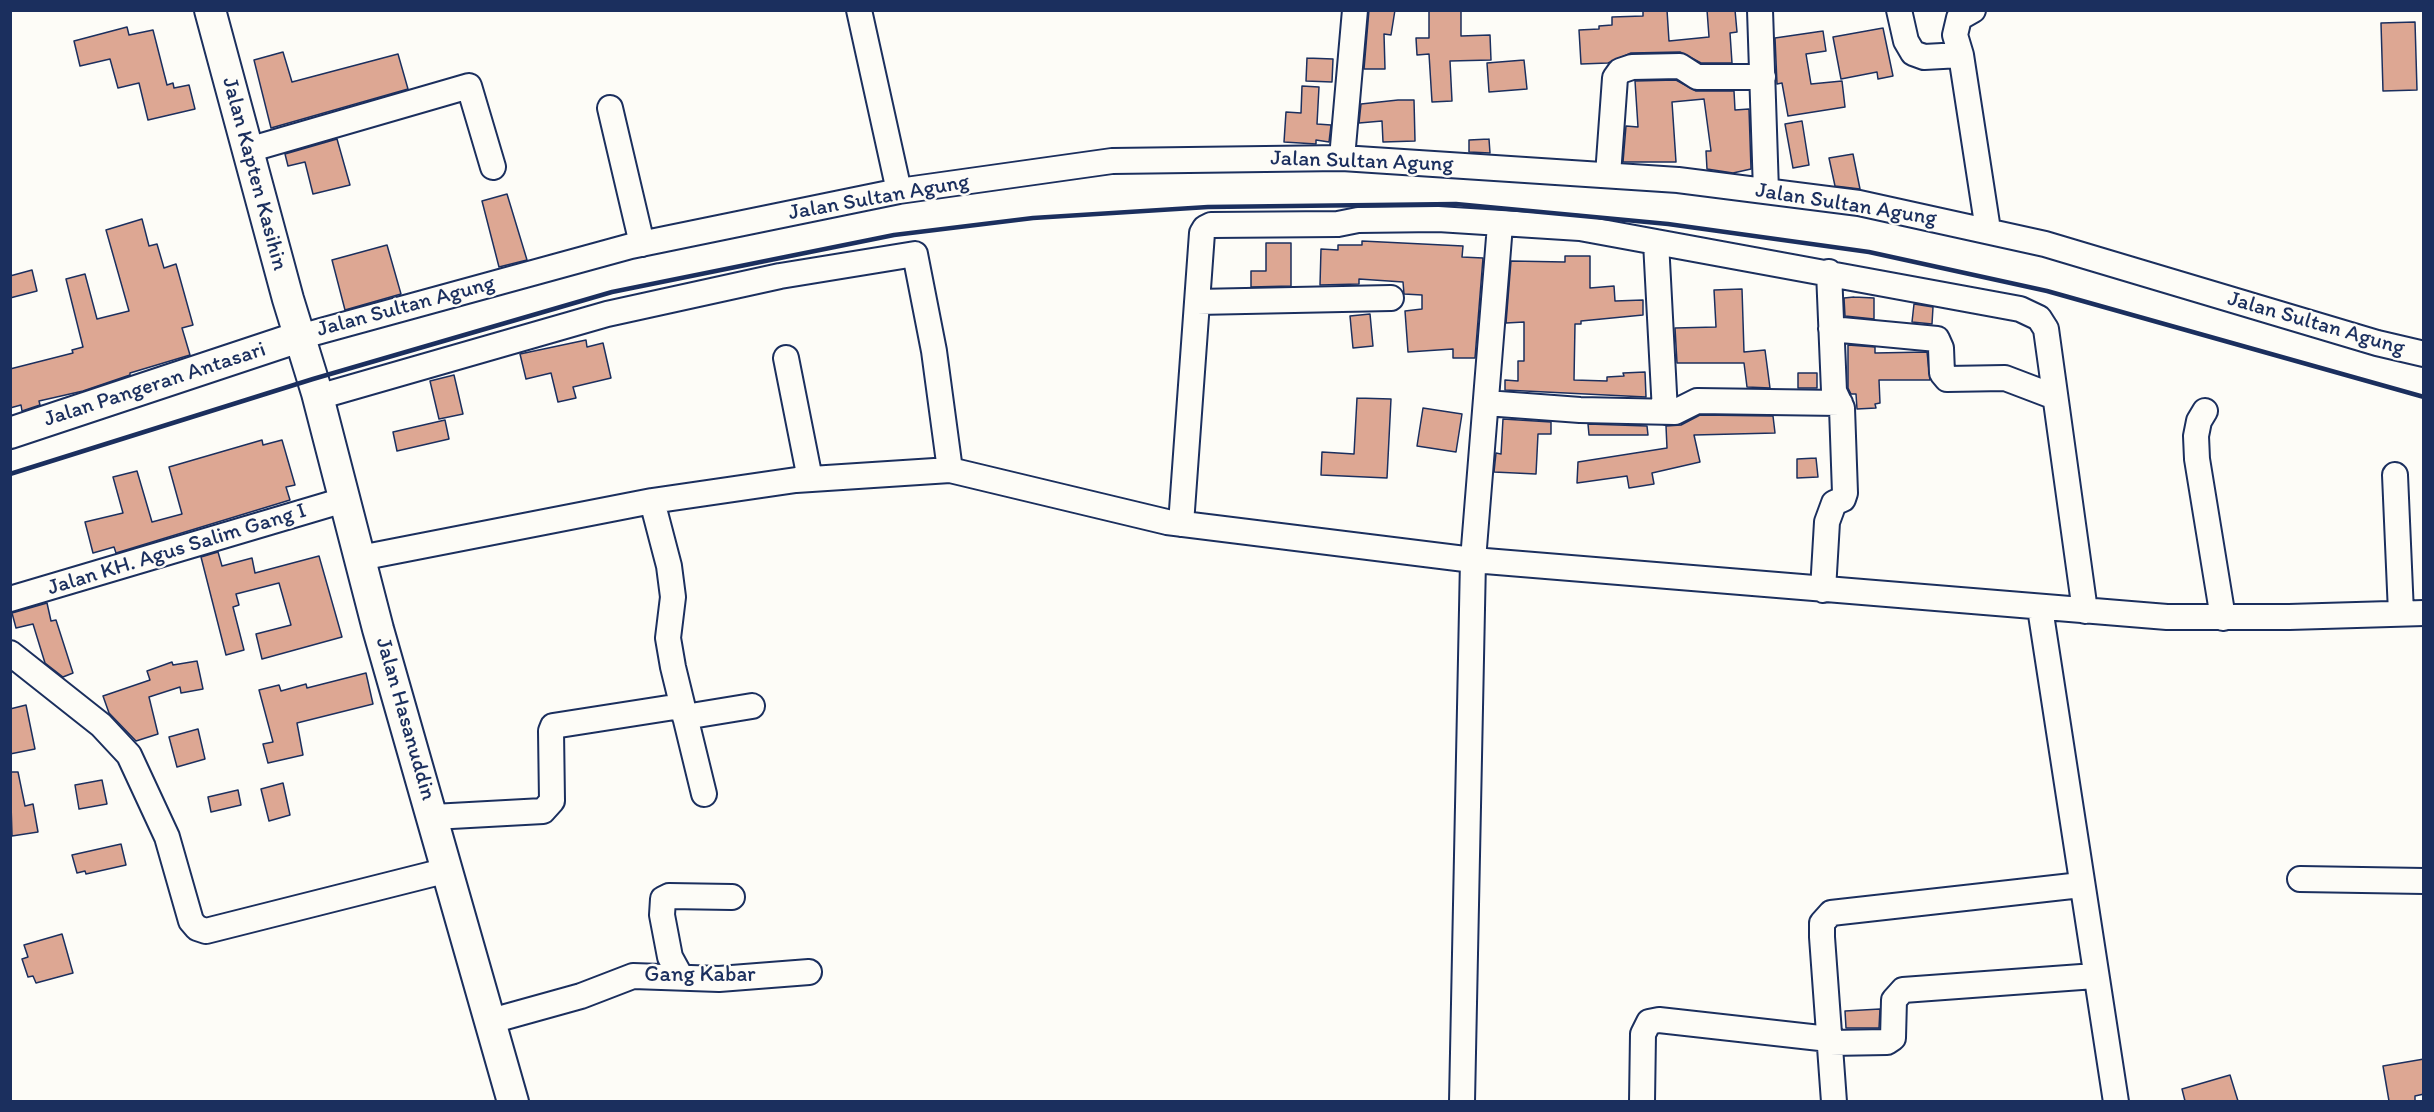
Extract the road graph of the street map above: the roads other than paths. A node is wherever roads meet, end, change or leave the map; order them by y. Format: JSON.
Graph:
{"nodes":[{"id":1,"x":210,"y":10,"type":"edge"},
{"id":2,"x":859,"y":10,"type":"edge"},
{"id":3,"x":1355,"y":10,"type":"edge"},
{"id":4,"x":1760,"y":10,"type":"edge"},
{"id":5,"x":1899,"y":10,"type":"edge"},
{"id":6,"x":1973,"y":10,"type":"edge"},
{"id":7,"x":1961,"y":55,"type":"junction"},
{"id":8,"x":1763,"y":77,"type":"junction"},
{"id":9,"x":610,"y":108,"type":"dead end"},
{"id":10,"x":248,"y":150,"type":"junction"},
{"id":11,"x":1342,"y":158,"type":"junction"},
{"id":12,"x":493,"y":167,"type":"dead end"},
{"id":13,"x":1608,"y":176,"type":"junction"},
{"id":14,"x":899,"y":191,"type":"junction"},
{"id":15,"x":1766,"y":191,"type":"junction"},
{"id":16,"x":1500,"y":225,"type":"junction"},
{"id":17,"x":1988,"y":230,"type":"junction"},
{"id":18,"x":1656,"y":242,"type":"junction"},
{"id":19,"x":642,"y":244,"type":"junction"},
{"id":20,"x":1829,"y":272,"type":"junction"},
{"id":21,"x":1391,"y":298,"type":"dead end"},
{"id":22,"x":1197,"y":302,"type":"junction"},
{"id":23,"x":1831,"y":329,"type":"junction"},
{"id":24,"x":299,"y":337,"type":"junction"},
{"id":25,"x":2424,"y":354,"type":"edge"},
{"id":26,"x":786,"y":358,"type":"dead end"},
{"id":27,"x":318,"y":397,"type":"junction"},
{"id":28,"x":2055,"y":397,"type":"junction"},
{"id":29,"x":1486,"y":403,"type":"junction"},
{"id":30,"x":1840,"y":403,"type":"junction"},
{"id":31,"x":2205,"y":411,"type":"dead end"},
{"id":32,"x":1665,"y":412,"type":"junction"},
{"id":33,"x":10,"y":433,"type":"edge"},
{"id":34,"x":950,"y":470,"type":"junction"},
{"id":35,"x":2395,"y":475,"type":"dead end"},
{"id":36,"x":810,"y":479,"type":"junction"},
{"id":37,"x":344,"y":500,"type":"junction"},
{"id":38,"x":652,"y":501,"type":"junction"},
{"id":39,"x":1165,"y":521,"type":"junction"},
{"id":40,"x":360,"y":558,"type":"junction"},
{"id":41,"x":1473,"y":560,"type":"junction"},
{"id":42,"x":1823,"y":590,"type":"junction"},
{"id":43,"x":10,"y":599,"type":"edge"},
{"id":44,"x":2040,"y":608,"type":"junction"},
{"id":45,"x":2085,"y":611,"type":"junction"},
{"id":46,"x":2412,"y":613,"type":"edge"},
{"id":47,"x":2223,"y":618,"type":"junction"},
{"id":48,"x":10,"y":653,"type":"edge"},
{"id":49,"x":753,"y":706,"type":"dead end"},
{"id":50,"x":683,"y":712,"type":"junction"},
{"id":51,"x":704,"y":794,"type":"dead end"},
{"id":52,"x":433,"y":817,"type":"junction"},
{"id":53,"x":448,"y":870,"type":"junction"},
{"id":54,"x":2300,"y":879,"type":"dead end"},
{"id":55,"x":2424,"y":881,"type":"edge"},
{"id":56,"x":2081,"y":885,"type":"junction"},
{"id":57,"x":732,"y":897,"type":"dead end"},
{"id":58,"x":809,"y":972,"type":"dead end"},
{"id":59,"x":2095,"y":976,"type":"junction"},
{"id":60,"x":681,"y":977,"type":"junction"},
{"id":61,"x":490,"y":1021,"type":"junction"},
{"id":62,"x":1829,"y":1041,"type":"junction"},
{"id":63,"x":513,"y":1101,"type":"edge"},
{"id":64,"x":1462,"y":1101,"type":"edge"},
{"id":65,"x":1642,"y":1101,"type":"edge"},
{"id":66,"x":1834,"y":1101,"type":"edge"},
{"id":67,"x":2116,"y":1101,"type":"edge"}],
"edges":[{"from":1,"to":10,"type":"main road","name":"Jalan Kapten Kasihin"},
{"from":2,"to":14,"type":"street"},
{"from":3,"to":11,"type":"street"},
{"from":4,"to":8,"type":"street"},
{"from":5,"to":7,"type":"street"},
{"from":6,"to":7,"type":"street"},
{"from":7,"to":17,"type":"street"},
{"from":8,"to":13,"type":"street"},
{"from":8,"to":15,"type":"street"},
{"from":9,"to":19,"type":"street"},
{"from":10,"to":12,"type":"street"},
{"from":10,"to":24,"type":"main road","name":"Jalan Kapten Kasihin"},
{"from":11,"to":13,"type":"street","name":"Jalan Sultan Agung"},
{"from":11,"to":14,"type":"street","name":"Jalan Sultan Agung"},
{"from":13,"to":15,"type":"street","name":"Jalan Sultan Agung"},
{"from":14,"to":19,"type":"street","name":"Jalan Sultan Agung"},
{"from":15,"to":17,"type":"street","name":"Jalan Sultan Agung"},
{"from":16,"to":18,"type":"street"},
{"from":16,"to":22,"type":"street"},
{"from":16,"to":29,"type":"street"},
{"from":17,"to":25,"type":"street","name":"Jalan Sultan Agung"},
{"from":18,"to":20,"type":"street"},
{"from":18,"to":32,"type":"street"},
{"from":19,"to":24,"type":"street","name":"Jalan Sultan Agung"},
{"from":20,"to":23,"type":"street"},
{"from":20,"to":28,"type":"street"},
{"from":21,"to":22,"type":"street"},
{"from":22,"to":39,"type":"street"},
{"from":23,"to":28,"type":"street"},
{"from":23,"to":30,"type":"street"},
{"from":24,"to":27,"type":"main road","name":"Jalan Hasanuddin"},
{"from":24,"to":33,"type":"main road","name":"Jalan Pangeran Antasari"},
{"from":26,"to":36,"type":"street"},
{"from":27,"to":34,"type":"street"},
{"from":27,"to":37,"type":"main road","name":"Jalan Hasanuddin"},
{"from":28,"to":45,"type":"street"},
{"from":29,"to":32,"type":"street"},
{"from":29,"to":41,"type":"street"},
{"from":30,"to":32,"type":"street"},
{"from":30,"to":42,"type":"street"},
{"from":31,"to":47,"type":"street"},
{"from":34,"to":36,"type":"street"},
{"from":34,"to":39,"type":"street"},
{"from":35,"to":46,"type":"street"},
{"from":36,"to":38,"type":"street"},
{"from":37,"to":40,"type":"main road","name":"Jalan Hasanuddin"},
{"from":37,"to":43,"type":"street","name":"Jalan KH. Agus Salim Gang I"},
{"from":38,"to":40,"type":"street"},
{"from":38,"to":50,"type":"street"},
{"from":39,"to":41,"type":"street"},
{"from":40,"to":52,"type":"main road","name":"Jalan Hasanuddin"},
{"from":41,"to":42,"type":"street"},
{"from":41,"to":64,"type":"street"},
{"from":42,"to":44,"type":"street"},
{"from":44,"to":45,"type":"street"},
{"from":44,"to":56,"type":"street"},
{"from":45,"to":47,"type":"street"},
{"from":46,"to":47,"type":"street"},
{"from":48,"to":53,"type":"street"},
{"from":49,"to":50,"type":"street"},
{"from":50,"to":51,"type":"street"},
{"from":50,"to":52,"type":"street"},
{"from":52,"to":53,"type":"main road","name":"Jalan Hasanuddin"},
{"from":53,"to":61,"type":"main road","name":"Jalan Hasanuddin"},
{"from":54,"to":55,"type":"street"},
{"from":56,"to":59,"type":"street"},
{"from":56,"to":62,"type":"street"},
{"from":57,"to":60,"type":"street"},
{"from":58,"to":60,"type":"street","name":"Gang Kabar"},
{"from":59,"to":62,"type":"street"},
{"from":59,"to":67,"type":"street"},
{"from":60,"to":61,"type":"street","name":"Gang Kabar"},
{"from":61,"to":63,"type":"main road","name":"Jalan Hasanuddin"},
{"from":62,"to":65,"type":"street"},
{"from":62,"to":66,"type":"street"}]}
